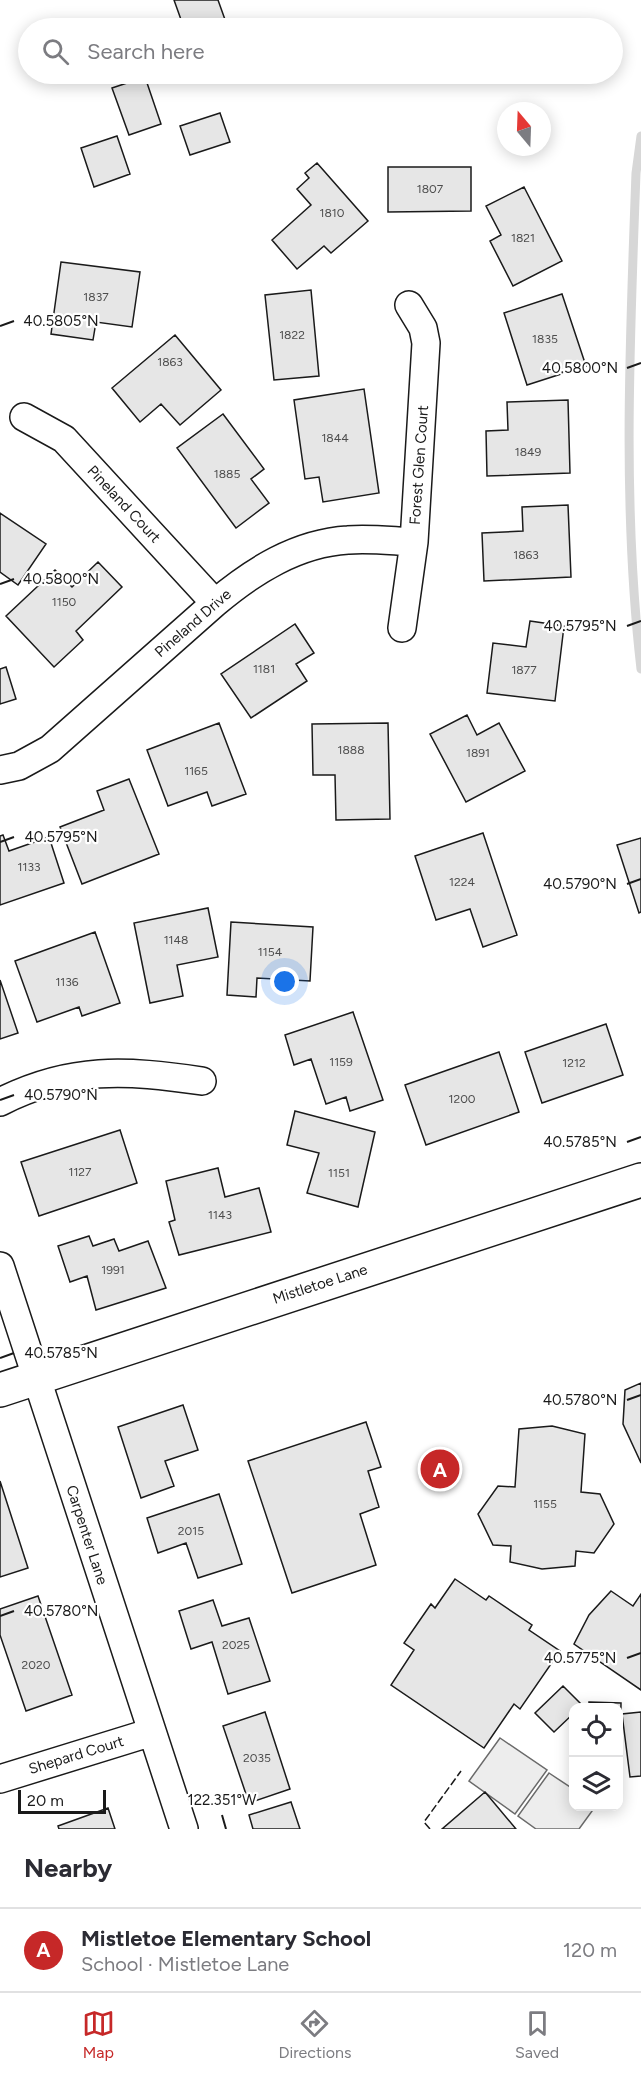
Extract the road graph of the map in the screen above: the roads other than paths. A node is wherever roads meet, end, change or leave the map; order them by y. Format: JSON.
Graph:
{"nodes":[{"id":1,"x":409,"y":305,"type":"dead end"},
{"id":2,"x":24,"y":417,"type":"dead end"},
{"id":3,"x":414,"y":543,"type":"junction"},
{"id":4,"x":215,"y":603,"type":"junction"},
{"id":5,"x":402,"y":628,"type":"dead end"},
{"id":6,"x":0,"y":770,"type":"edge"},
{"id":7,"x":202,"y":1081,"type":"dead end"},
{"id":8,"x":0,"y":1102,"type":"edge"},
{"id":9,"x":641,"y":1180,"type":"edge"},
{"id":10,"x":0,"y":1266,"type":"edge"},
{"id":11,"x":35,"y":1378,"type":"junction"},
{"id":12,"x":0,"y":1390,"type":"edge"},
{"id":13,"x":152,"y":1732,"type":"junction"},
{"id":14,"x":0,"y":1779,"type":"edge"},
{"id":15,"x":184,"y":1829,"type":"edge"}],
"edges":[{"from":1,"to":3,"type":"street","name":"Forest Glen Court"},
{"from":2,"to":4,"type":"street","name":"Pineland Court"},
{"from":3,"to":4,"type":"street","name":"Pineland Drive"},
{"from":3,"to":5,"type":"street","name":"Forest Glen Court"},
{"from":4,"to":6,"type":"street","name":"Pineland Drive"},
{"from":7,"to":8,"type":"street"},
{"from":9,"to":11,"type":"street","name":"Mistletoe Lane"},
{"from":10,"to":11,"type":"street","name":"Carpenter Lane"},
{"from":11,"to":12,"type":"street","name":"Mistletoe Lane"},
{"from":11,"to":13,"type":"street","name":"Carpenter Lane"},
{"from":13,"to":14,"type":"street","name":"Shepard Court"},
{"from":13,"to":15,"type":"street","name":"Carpenter Lane"}]}
